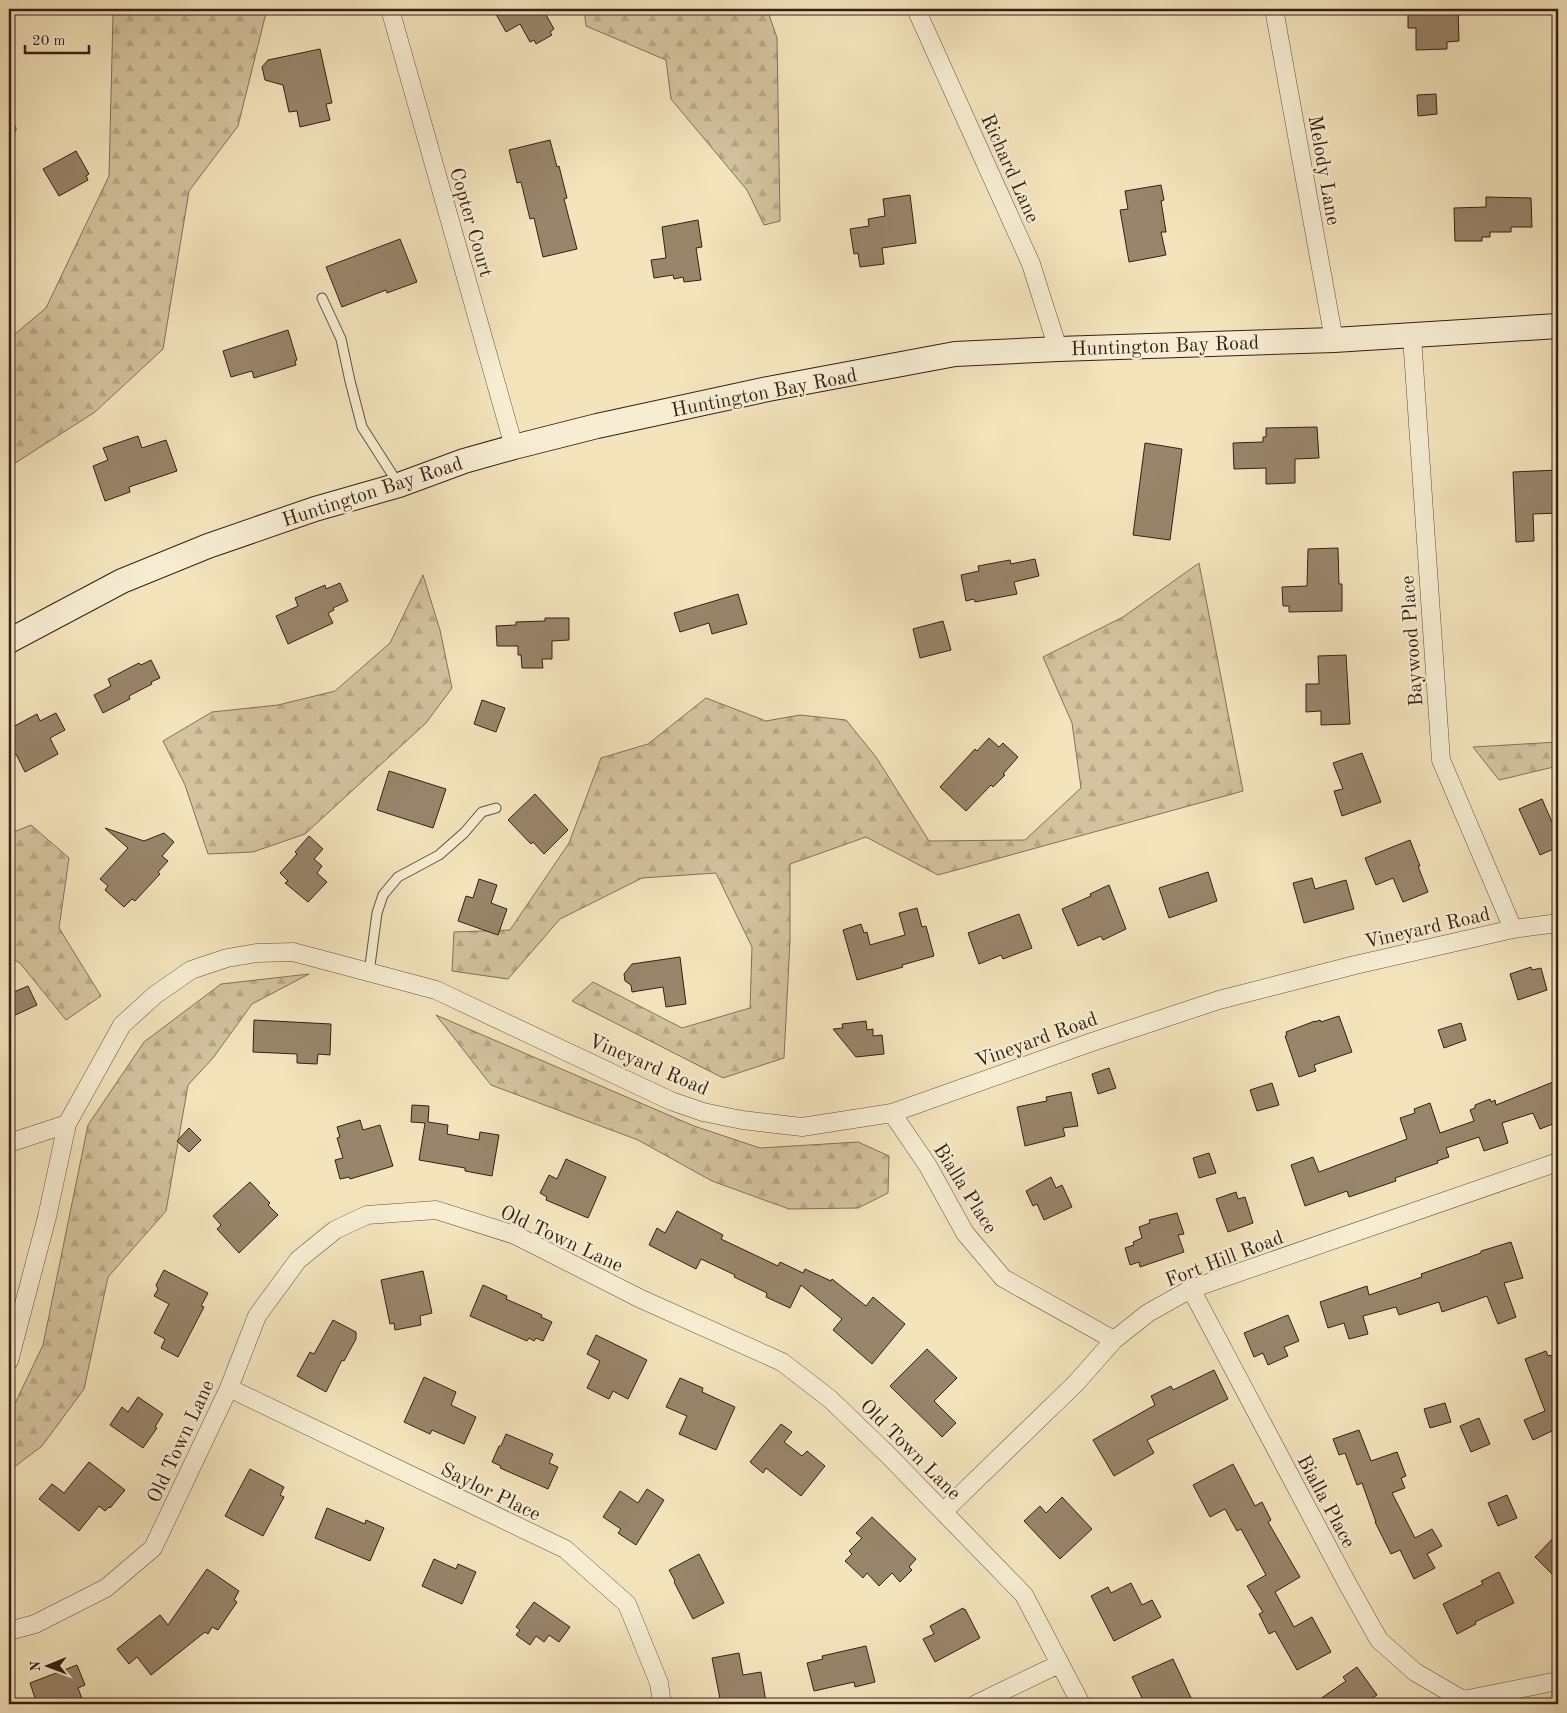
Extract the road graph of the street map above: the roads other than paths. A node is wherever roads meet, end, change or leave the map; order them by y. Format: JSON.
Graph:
{"nodes":[{"id":1,"x":390,"y":9,"type":"edge"},
{"id":2,"x":916,"y":9,"type":"edge"},
{"id":3,"x":1274,"y":9,"type":"edge"},
{"id":4,"x":322,"y":298,"type":"dead end"},
{"id":5,"x":1558,"y":326,"type":"edge"},
{"id":6,"x":1412,"y":336,"type":"junction"},
{"id":7,"x":1334,"y":340,"type":"junction"},
{"id":8,"x":1058,"y":349,"type":"junction"},
{"id":9,"x":514,"y":447,"type":"junction"},
{"id":10,"x":399,"y":485,"type":"junction"},
{"id":11,"x":9,"y":641,"type":"edge"},
{"id":12,"x":496,"y":808,"type":"dead end"},
{"id":13,"x":1558,"y":923,"type":"edge"},
{"id":14,"x":1513,"y":929,"type":"junction"},
{"id":15,"x":370,"y":973,"type":"junction"},
{"id":16,"x":892,"y":1113,"type":"junction"},
{"id":17,"x":67,"y":1124,"type":"junction"},
{"id":18,"x":9,"y":1143,"type":"edge"},
{"id":19,"x":1558,"y":1162,"type":"edge"},
{"id":20,"x":1191,"y":1289,"type":"junction"},
{"id":21,"x":1114,"y":1340,"type":"junction"},
{"id":22,"x":9,"y":1361,"type":"edge"},
{"id":23,"x":229,"y":1388,"type":"junction"},
{"id":24,"x":944,"y":1512,"type":"junction"},
{"id":25,"x":9,"y":1631,"type":"edge"},
{"id":26,"x":1059,"y":1664,"type":"junction"},
{"id":27,"x":1558,"y":1681,"type":"edge"},
{"id":28,"x":1461,"y":1702,"type":"edge"},
{"id":29,"x":662,"y":1704,"type":"edge"},
{"id":30,"x":976,"y":1704,"type":"edge"},
{"id":31,"x":1081,"y":1704,"type":"edge"}],
"edges":[{"from":1,"to":9,"type":"street","name":"Copter Court"},
{"from":2,"to":8,"type":"street","name":"Richard Lane"},
{"from":3,"to":7,"type":"street","name":"Melody Lane"},
{"from":4,"to":10,"type":"lane"},
{"from":5,"to":6,"type":"street","name":"Huntington Bay Road"},
{"from":6,"to":7,"type":"street","name":"Huntington Bay Road"},
{"from":6,"to":14,"type":"street","name":"Baywood Place"},
{"from":7,"to":8,"type":"street","name":"Huntington Bay Road"},
{"from":8,"to":9,"type":"street","name":"Huntington Bay Road"},
{"from":9,"to":10,"type":"street","name":"Huntington Bay Road"},
{"from":10,"to":11,"type":"street","name":"Huntington Bay Road"},
{"from":12,"to":15,"type":"lane"},
{"from":13,"to":14,"type":"street","name":"Vineyard Road"},
{"from":14,"to":16,"type":"street","name":"Vineyard Road"},
{"from":15,"to":16,"type":"street","name":"Vineyard Road"},
{"from":15,"to":17,"type":"street","name":"Vineyard Road"},
{"from":16,"to":21,"type":"street","name":"Bialla Place"},
{"from":17,"to":18,"type":"street"},
{"from":17,"to":22,"type":"street","name":"Vineyard Road"},
{"from":19,"to":20,"type":"street","name":"Fort Hill Road"},
{"from":20,"to":21,"type":"street","name":"Fort Hill Road"},
{"from":20,"to":28,"type":"street","name":"Bialla Place"},
{"from":21,"to":24,"type":"street","name":"Fort Hill Road"},
{"from":23,"to":24,"type":"street","name":"Old Town Lane"},
{"from":23,"to":25,"type":"street","name":"Old Town Lane"},
{"from":23,"to":29,"type":"street","name":"Saylor Place"},
{"from":24,"to":26,"type":"street","name":"Old Town Lane"},
{"from":26,"to":30,"type":"street"},
{"from":26,"to":31,"type":"street","name":"Old Town Lane"},
{"from":27,"to":28,"type":"street"}]}
